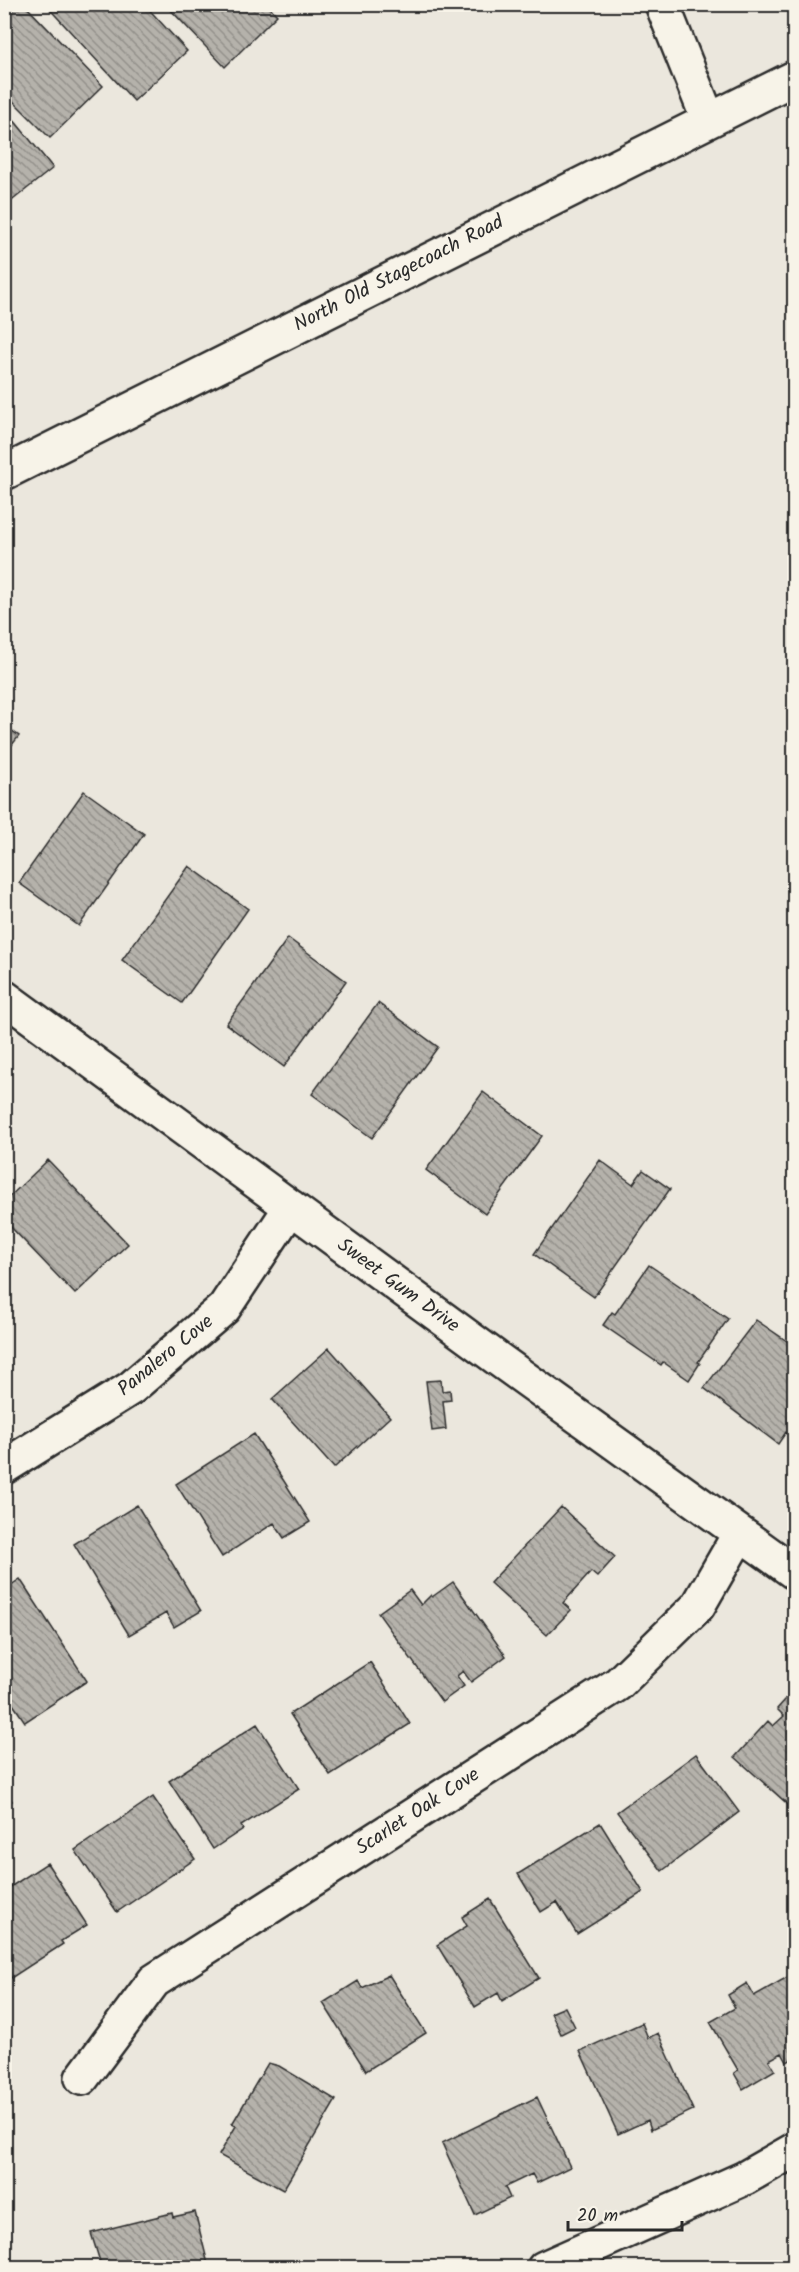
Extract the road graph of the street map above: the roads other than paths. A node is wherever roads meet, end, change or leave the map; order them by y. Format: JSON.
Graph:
{"nodes":[{"id":1,"x":662,"y":4,"type":"edge"},
{"id":2,"x":795,"y":78,"type":"edge"},
{"id":3,"x":708,"y":119,"type":"junction"},
{"id":4,"x":4,"y":473,"type":"edge"},
{"id":5,"x":4,"y":997,"type":"edge"},
{"id":6,"x":291,"y":1207,"type":"junction"},
{"id":7,"x":4,"y":1467,"type":"edge"},
{"id":8,"x":740,"y":1533,"type":"junction"},
{"id":9,"x":795,"y":1572,"type":"edge"},
{"id":10,"x":82,"y":2078,"type":"dead end"},
{"id":11,"x":795,"y":2150,"type":"edge"},
{"id":12,"x":544,"y":2268,"type":"edge"}],
"edges":[{"from":1,"to":3,"type":"street"},
{"from":2,"to":3,"type":"street","name":"North Old Stagecoach Road"},
{"from":3,"to":4,"type":"street","name":"North Old Stagecoach Road"},
{"from":5,"to":6,"type":"street","name":"Sweet Gum Drive"},
{"from":6,"to":7,"type":"street","name":"Panalero Cove"},
{"from":6,"to":8,"type":"street","name":"Sweet Gum Drive"},
{"from":8,"to":9,"type":"street","name":"Sweet Gum Drive"},
{"from":8,"to":10,"type":"street","name":"Scarlet Oak Cove"},
{"from":11,"to":12,"type":"street"}]}
